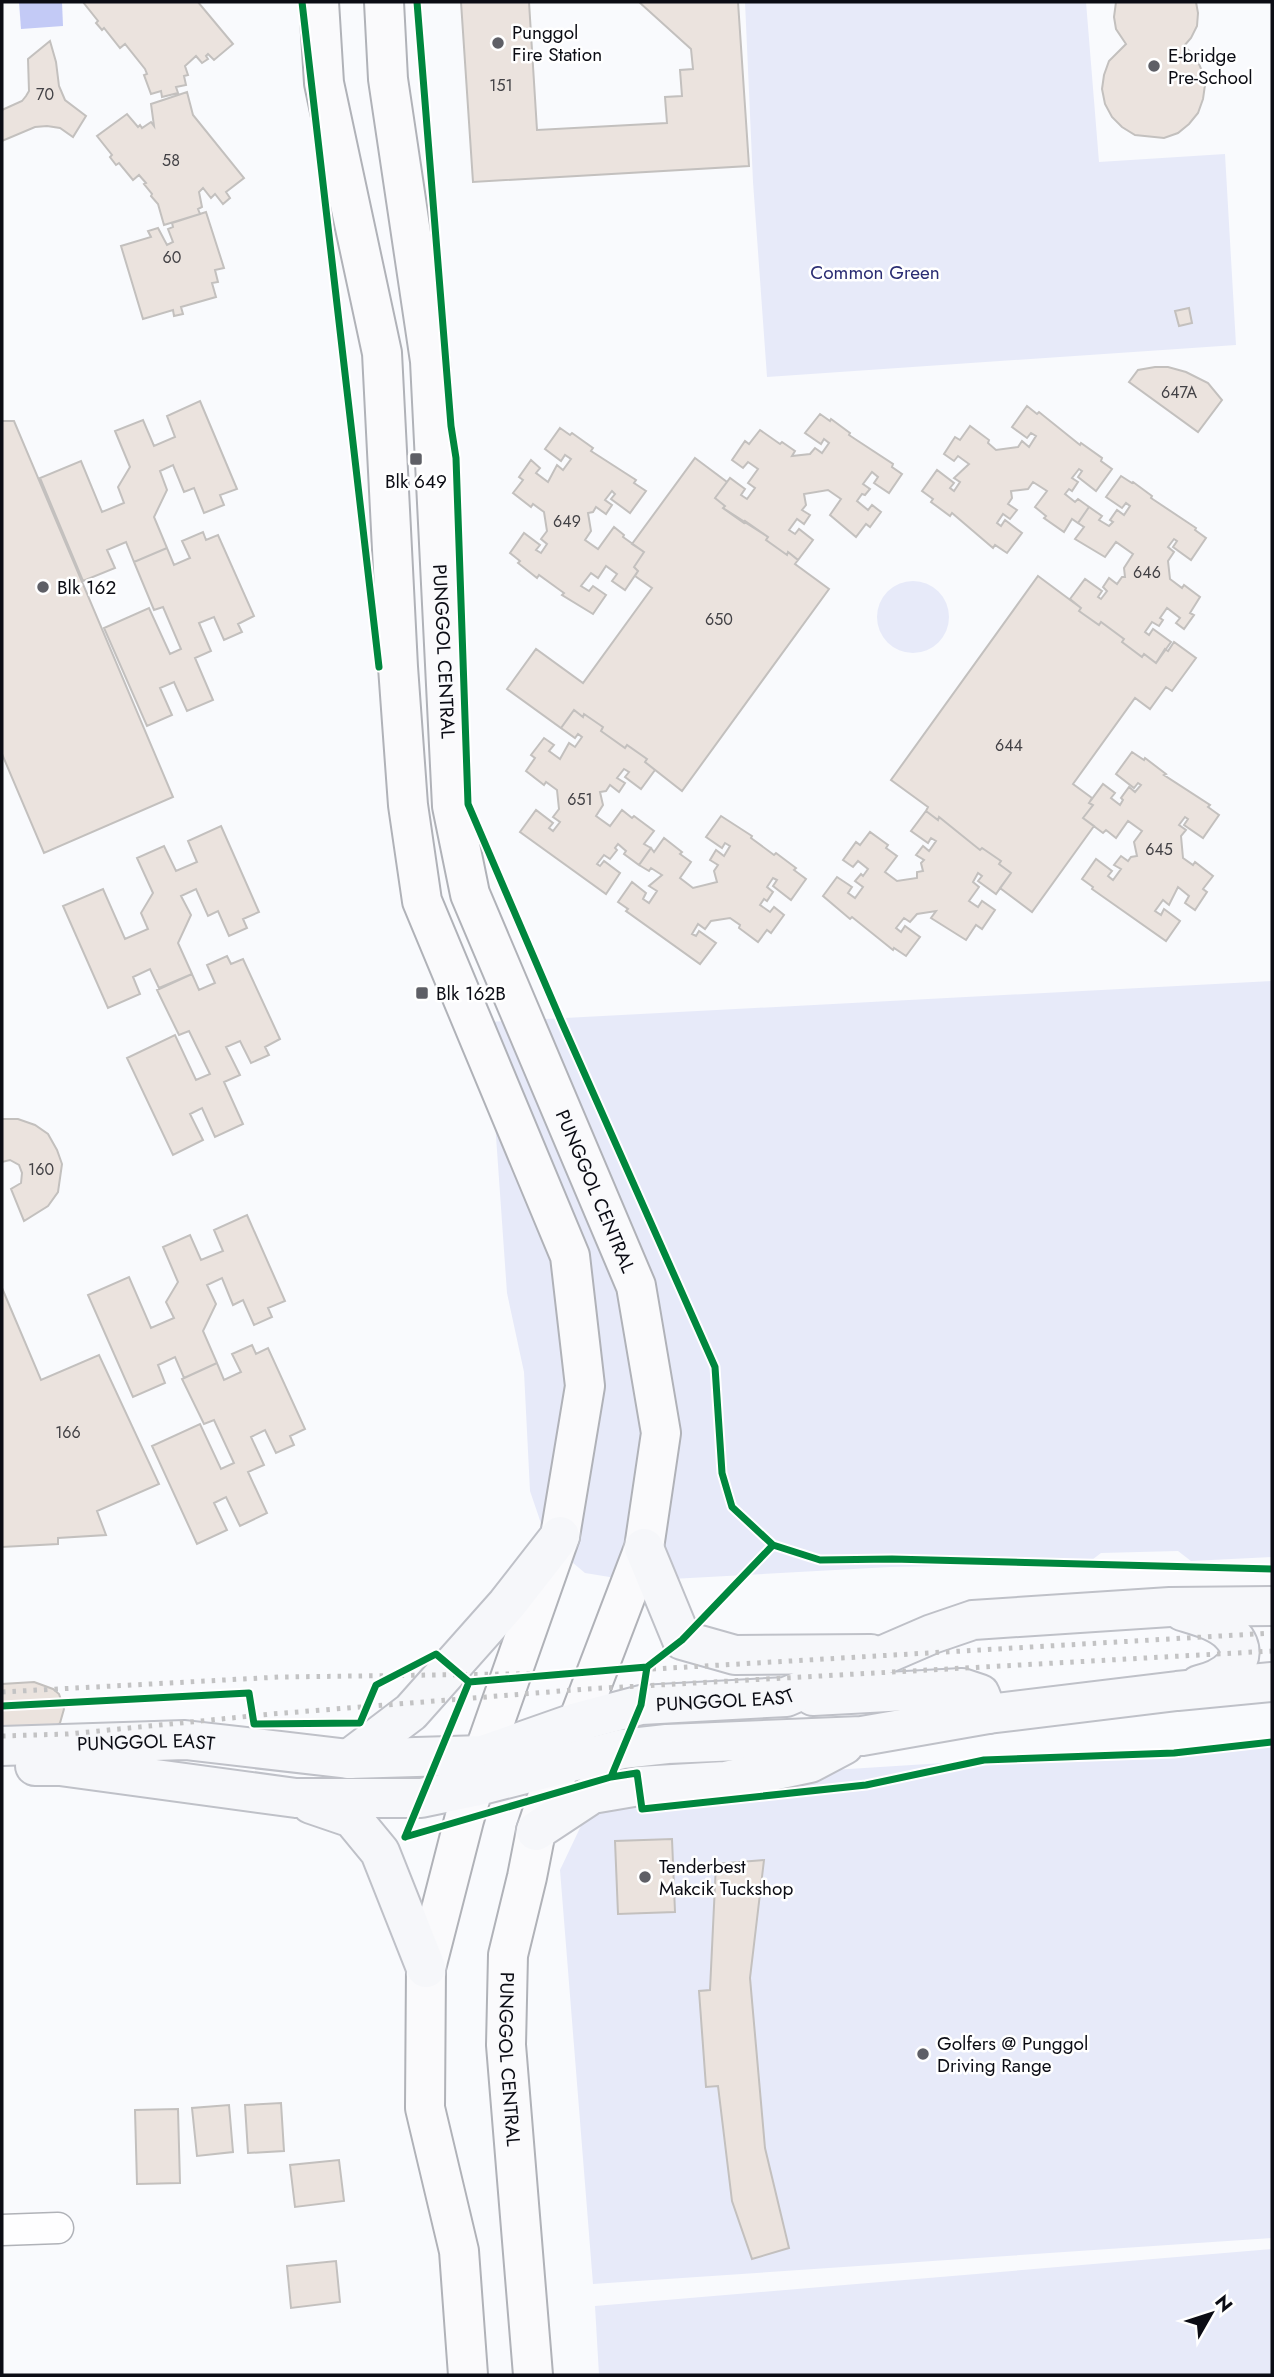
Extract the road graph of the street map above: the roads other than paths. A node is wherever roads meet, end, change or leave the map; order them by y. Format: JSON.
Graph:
{"nodes":[{"id":1,"x":319,"y":2,"type":"edge"},
{"id":2,"x":384,"y":2,"type":"edge"},
{"id":3,"x":560,"y":1536,"type":"junction"},
{"id":4,"x":644,"y":1548,"type":"junction"},
{"id":5,"x":1272,"y":1606,"type":"edge"},
{"id":6,"x":1170,"y":1607,"type":"junction"},
{"id":7,"x":890,"y":1654,"type":"junction"},
{"id":8,"x":1272,"y":1682,"type":"edge"},
{"id":9,"x":1177,"y":1691,"type":"junction"},
{"id":10,"x":786,"y":1697,"type":"junction"},
{"id":11,"x":988,"y":1714,"type":"junction"},
{"id":12,"x":577,"y":1722,"type":"junction"},
{"id":13,"x":862,"y":1736,"type":"junction"},
{"id":14,"x":2,"y":1746,"type":"edge"},
{"id":15,"x":349,"y":1759,"type":"junction"},
{"id":16,"x":562,"y":1763,"type":"junction"},
{"id":17,"x":2,"y":1767,"type":"edge"},
{"id":18,"x":478,"y":1771,"type":"junction"},
{"id":19,"x":296,"y":1798,"type":"junction"},
{"id":20,"x":536,"y":1831,"type":"junction"},
{"id":21,"x":426,"y":1968,"type":"junction"},
{"id":22,"x":58,"y":2228,"type":"dead end"},
{"id":23,"x":2,"y":2230,"type":"edge"},
{"id":24,"x":468,"y":2375,"type":"edge"},
{"id":25,"x":533,"y":2375,"type":"edge"}],
"edges":[{"from":1,"to":3,"type":"main road"},
{"from":2,"to":4,"type":"main road","name":"PUNGGOL CENTRAL"},
{"from":3,"to":15,"type":"main road"},
{"from":3,"to":18,"type":"main road"},
{"from":4,"to":7,"type":"main road"},
{"from":4,"to":12,"type":"main road","name":"PUNGGOL CENTRAL"},
{"from":5,"to":6,"type":"main road","name":"PUNGGOL EAST"},
{"from":6,"to":7,"type":"main road","name":"PUNGGOL EAST"},
{"from":6,"to":9,"type":"main road"},
{"from":7,"to":10,"type":"main road","name":"PUNGGOL EAST"},
{"from":8,"to":9,"type":"main road","name":"PUNGGOL EAST"},
{"from":9,"to":11,"type":"main road","name":"PUNGGOL EAST"},
{"from":10,"to":11,"type":"main road"},
{"from":10,"to":12,"type":"main road","name":"PUNGGOL EAST"},
{"from":11,"to":13,"type":"main road","name":"PUNGGOL EAST"},
{"from":12,"to":16,"type":"main road","name":"PUNGGOL CENTRAL"},
{"from":12,"to":18,"type":"main road","name":"PUNGGOL EAST"},
{"from":13,"to":16,"type":"main road","name":"PUNGGOL EAST"},
{"from":13,"to":20,"type":"main road"},
{"from":14,"to":15,"type":"main road","name":"PUNGGOL EAST"},
{"from":15,"to":18,"type":"main road","name":"PUNGGOL EAST"},
{"from":16,"to":18,"type":"main road","name":"PUNGGOL EAST"},
{"from":16,"to":20,"type":"main road","name":"PUNGGOL CENTRAL"},
{"from":17,"to":19,"type":"main road","name":"PUNGGOL EAST"},
{"from":18,"to":19,"type":"main road","name":"PUNGGOL EAST"},
{"from":18,"to":21,"type":"main road"},
{"from":19,"to":21,"type":"main road"},
{"from":20,"to":25,"type":"main road","name":"PUNGGOL CENTRAL"},
{"from":21,"to":24,"type":"main road"},
{"from":22,"to":23,"type":"street"}]}
